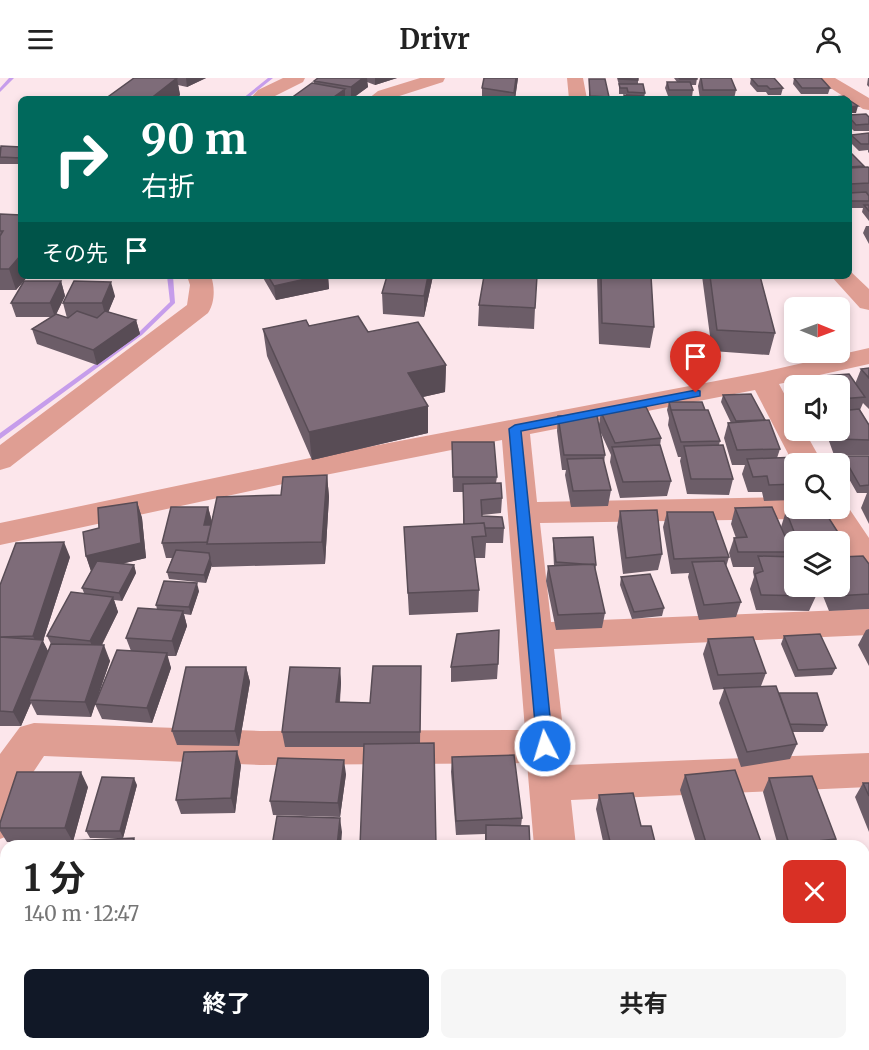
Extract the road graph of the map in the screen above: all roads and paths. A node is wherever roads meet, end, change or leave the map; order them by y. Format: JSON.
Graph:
{"nodes":[{"id":1,"x":297,"y":78,"type":"edge"},
{"id":2,"x":437,"y":78,"type":"edge"},
{"id":3,"x":575,"y":78,"type":"edge"},
{"id":4,"x":823,"y":78,"type":"edge"},
{"id":5,"x":262,"y":96,"type":"edge"},
{"id":6,"x":382,"y":96,"type":"edge"},
{"id":7,"x":578,"y":96,"type":"edge"},
{"id":8,"x":869,"y":105,"type":"edge"},
{"id":9,"x":200,"y":279,"type":"edge"},
{"id":10,"x":846,"y":279,"type":"edge"},
{"id":11,"x":869,"y":303,"type":"edge"},
{"id":12,"x":869,"y":356,"type":"edge"},
{"id":13,"x":763,"y":380,"type":"junction"},
{"id":14,"x":515,"y":429,"type":"junction"},
{"id":15,"x":802,"y":453,"type":"edge"},
{"id":16,"x":0,"y":460,"type":"edge"},
{"id":17,"x":784,"y":508,"type":"edge"},
{"id":18,"x":523,"y":513,"type":"junction"},
{"id":19,"x":840,"y":519,"type":"edge"},
{"id":20,"x":0,"y":534,"type":"edge"},
{"id":21,"x":869,"y":564,"type":"edge"},
{"id":22,"x":869,"y":622,"type":"edge"},
{"id":23,"x":535,"y":636,"type":"junction"},
{"id":24,"x":547,"y":764,"type":"junction"},
{"id":25,"x":869,"y":770,"type":"edge"},
{"id":26,"x":0,"y":820,"type":"edge"},
{"id":27,"x":554,"y":840,"type":"edge"}],
"edges":[{"from":1,"to":5,"type":"street"},
{"from":2,"to":6,"type":"street"},
{"from":3,"to":7,"type":"street"},
{"from":4,"to":8,"type":"street"},
{"from":9,"to":16,"type":"street"},
{"from":10,"to":11,"type":"street"},
{"from":12,"to":13,"type":"street"},
{"from":13,"to":14,"type":"street"},
{"from":13,"to":15,"type":"street"},
{"from":14,"to":18,"type":"street"},
{"from":14,"to":20,"type":"street"},
{"from":17,"to":18,"type":"street"},
{"from":18,"to":23,"type":"street"},
{"from":19,"to":21,"type":"street"},
{"from":22,"to":23,"type":"street"},
{"from":23,"to":24,"type":"street"},
{"from":24,"to":25,"type":"street"},
{"from":24,"to":26,"type":"street"},
{"from":24,"to":27,"type":"street"}]}
